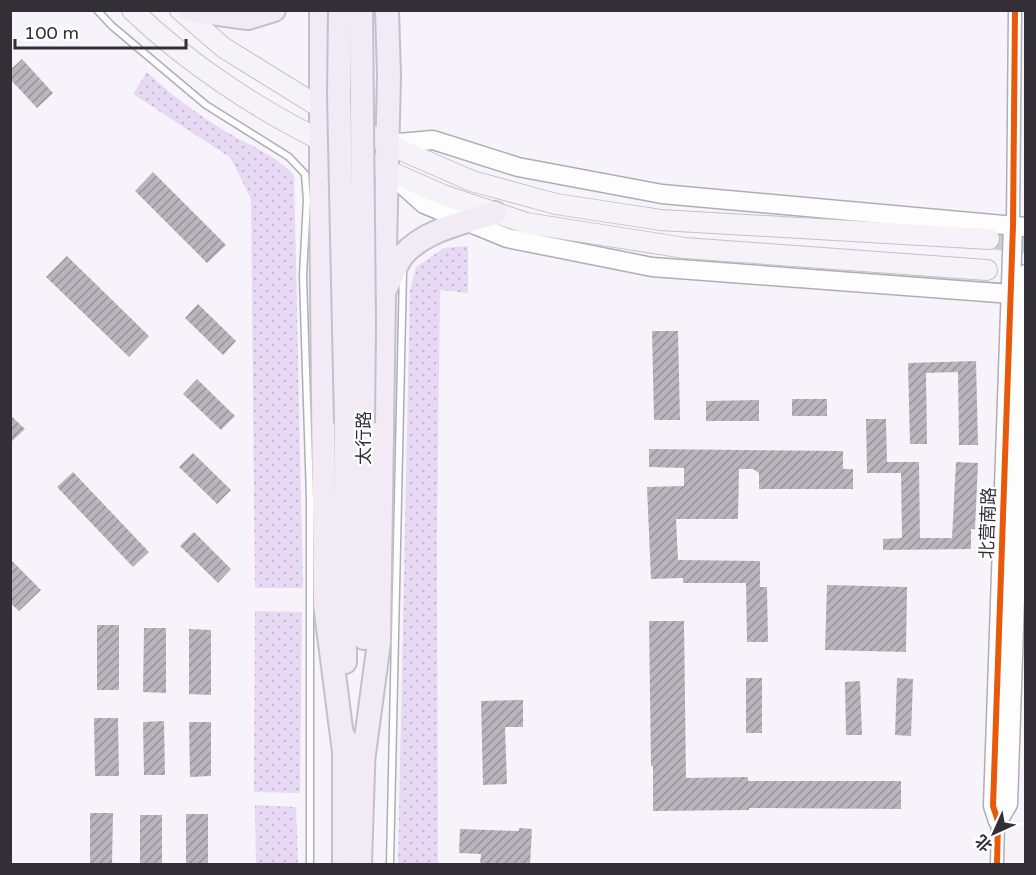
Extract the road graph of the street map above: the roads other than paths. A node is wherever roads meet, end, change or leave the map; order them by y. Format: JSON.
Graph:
{"nodes":[{"id":1,"x":97,"y":10,"type":"edge"},
{"id":2,"x":132,"y":10,"type":"edge"},
{"id":3,"x":180,"y":10,"type":"edge"},
{"id":4,"x":189,"y":10,"type":"edge"},
{"id":5,"x":227,"y":10,"type":"edge"},
{"id":6,"x":321,"y":10,"type":"edge"},
{"id":7,"x":340,"y":10,"type":"edge"},
{"id":8,"x":361,"y":10,"type":"edge"},
{"id":9,"x":387,"y":10,"type":"edge"},
{"id":10,"x":1015,"y":10,"type":"edge"},
{"id":11,"x":270,"y":12,"type":"edge"},
{"id":12,"x":321,"y":108,"type":"junction"},
{"id":13,"x":321,"y":140,"type":"junction"},
{"id":14,"x":387,"y":144,"type":"junction"},
{"id":15,"x":386,"y":170,"type":"junction"},
{"id":16,"x":495,"y":213,"type":"junction"},
{"id":17,"x":466,"y":221,"type":"junction"},
{"id":18,"x":1020,"y":226,"type":"edge"},
{"id":19,"x":989,"y":239,"type":"tunnel mouth"},
{"id":20,"x":403,"y":255,"type":"junction"},
{"id":21,"x":987,"y":270,"type":"dead end"},
{"id":22,"x":1026,"y":274,"type":"edge"},
{"id":23,"x":384,"y":292,"type":"junction"},
{"id":24,"x":1020,"y":294,"type":"edge"},
{"id":25,"x":355,"y":423,"type":"junction"},
{"id":26,"x":354,"y":753,"type":"junction"},
{"id":27,"x":998,"y":821,"type":"joint"},
{"id":28,"x":310,"y":864,"type":"edge"},
{"id":29,"x":344,"y":864,"type":"edge"},
{"id":30,"x":360,"y":864,"type":"edge"},
{"id":31,"x":390,"y":864,"type":"edge"},
{"id":32,"x":997,"y":864,"type":"edge"}],
"edges":[{"from":1,"to":28,"type":"lane"},
{"from":2,"to":13,"type":"main road"},
{"from":3,"to":12,"type":"main road"},
{"from":4,"to":11,"type":"highway"},
{"from":5,"to":11,"type":"lane"},
{"from":6,"to":12,"type":"highway"},
{"from":7,"to":25,"type":"highway","name":"太行路","bridge":true},
{"from":8,"to":25,"type":"highway","name":"太行路","bridge":true},
{"from":9,"to":14,"type":"highway"},
{"from":10,"to":18,"type":"street"},
{"from":12,"to":13,"type":"highway"},
{"from":12,"to":14,"type":"main road"},
{"from":13,"to":15,"type":"main road"},
{"from":13,"to":26,"type":"highway"},
{"from":14,"to":15,"type":"highway"},
{"from":14,"to":18,"type":"main road"},
{"from":14,"to":19,"type":"main road"},
{"from":15,"to":16,"type":"main road"},
{"from":15,"to":17,"type":"main road"},
{"from":15,"to":23,"type":"highway"},
{"from":16,"to":17,"type":"highway"},
{"from":16,"to":21,"type":"main road"},
{"from":17,"to":20,"type":"highway"},
{"from":17,"to":24,"type":"main road"},
{"from":18,"to":24,"type":"main road","name":"北营南路"},
{"from":20,"to":23,"type":"highway"},
{"from":20,"to":31,"type":"lane"},
{"from":22,"to":24,"type":"main road","name":"北营南路"},
{"from":23,"to":26,"type":"highway"},
{"from":24,"to":27,"type":"main road","name":"北营南路"},
{"from":25,"to":26,"type":"highway","name":"太行路"},
{"from":26,"to":29,"type":"highway","name":"太行路"},
{"from":26,"to":30,"type":"highway","name":"太行路"},
{"from":27,"to":32,"type":"street"}]}
